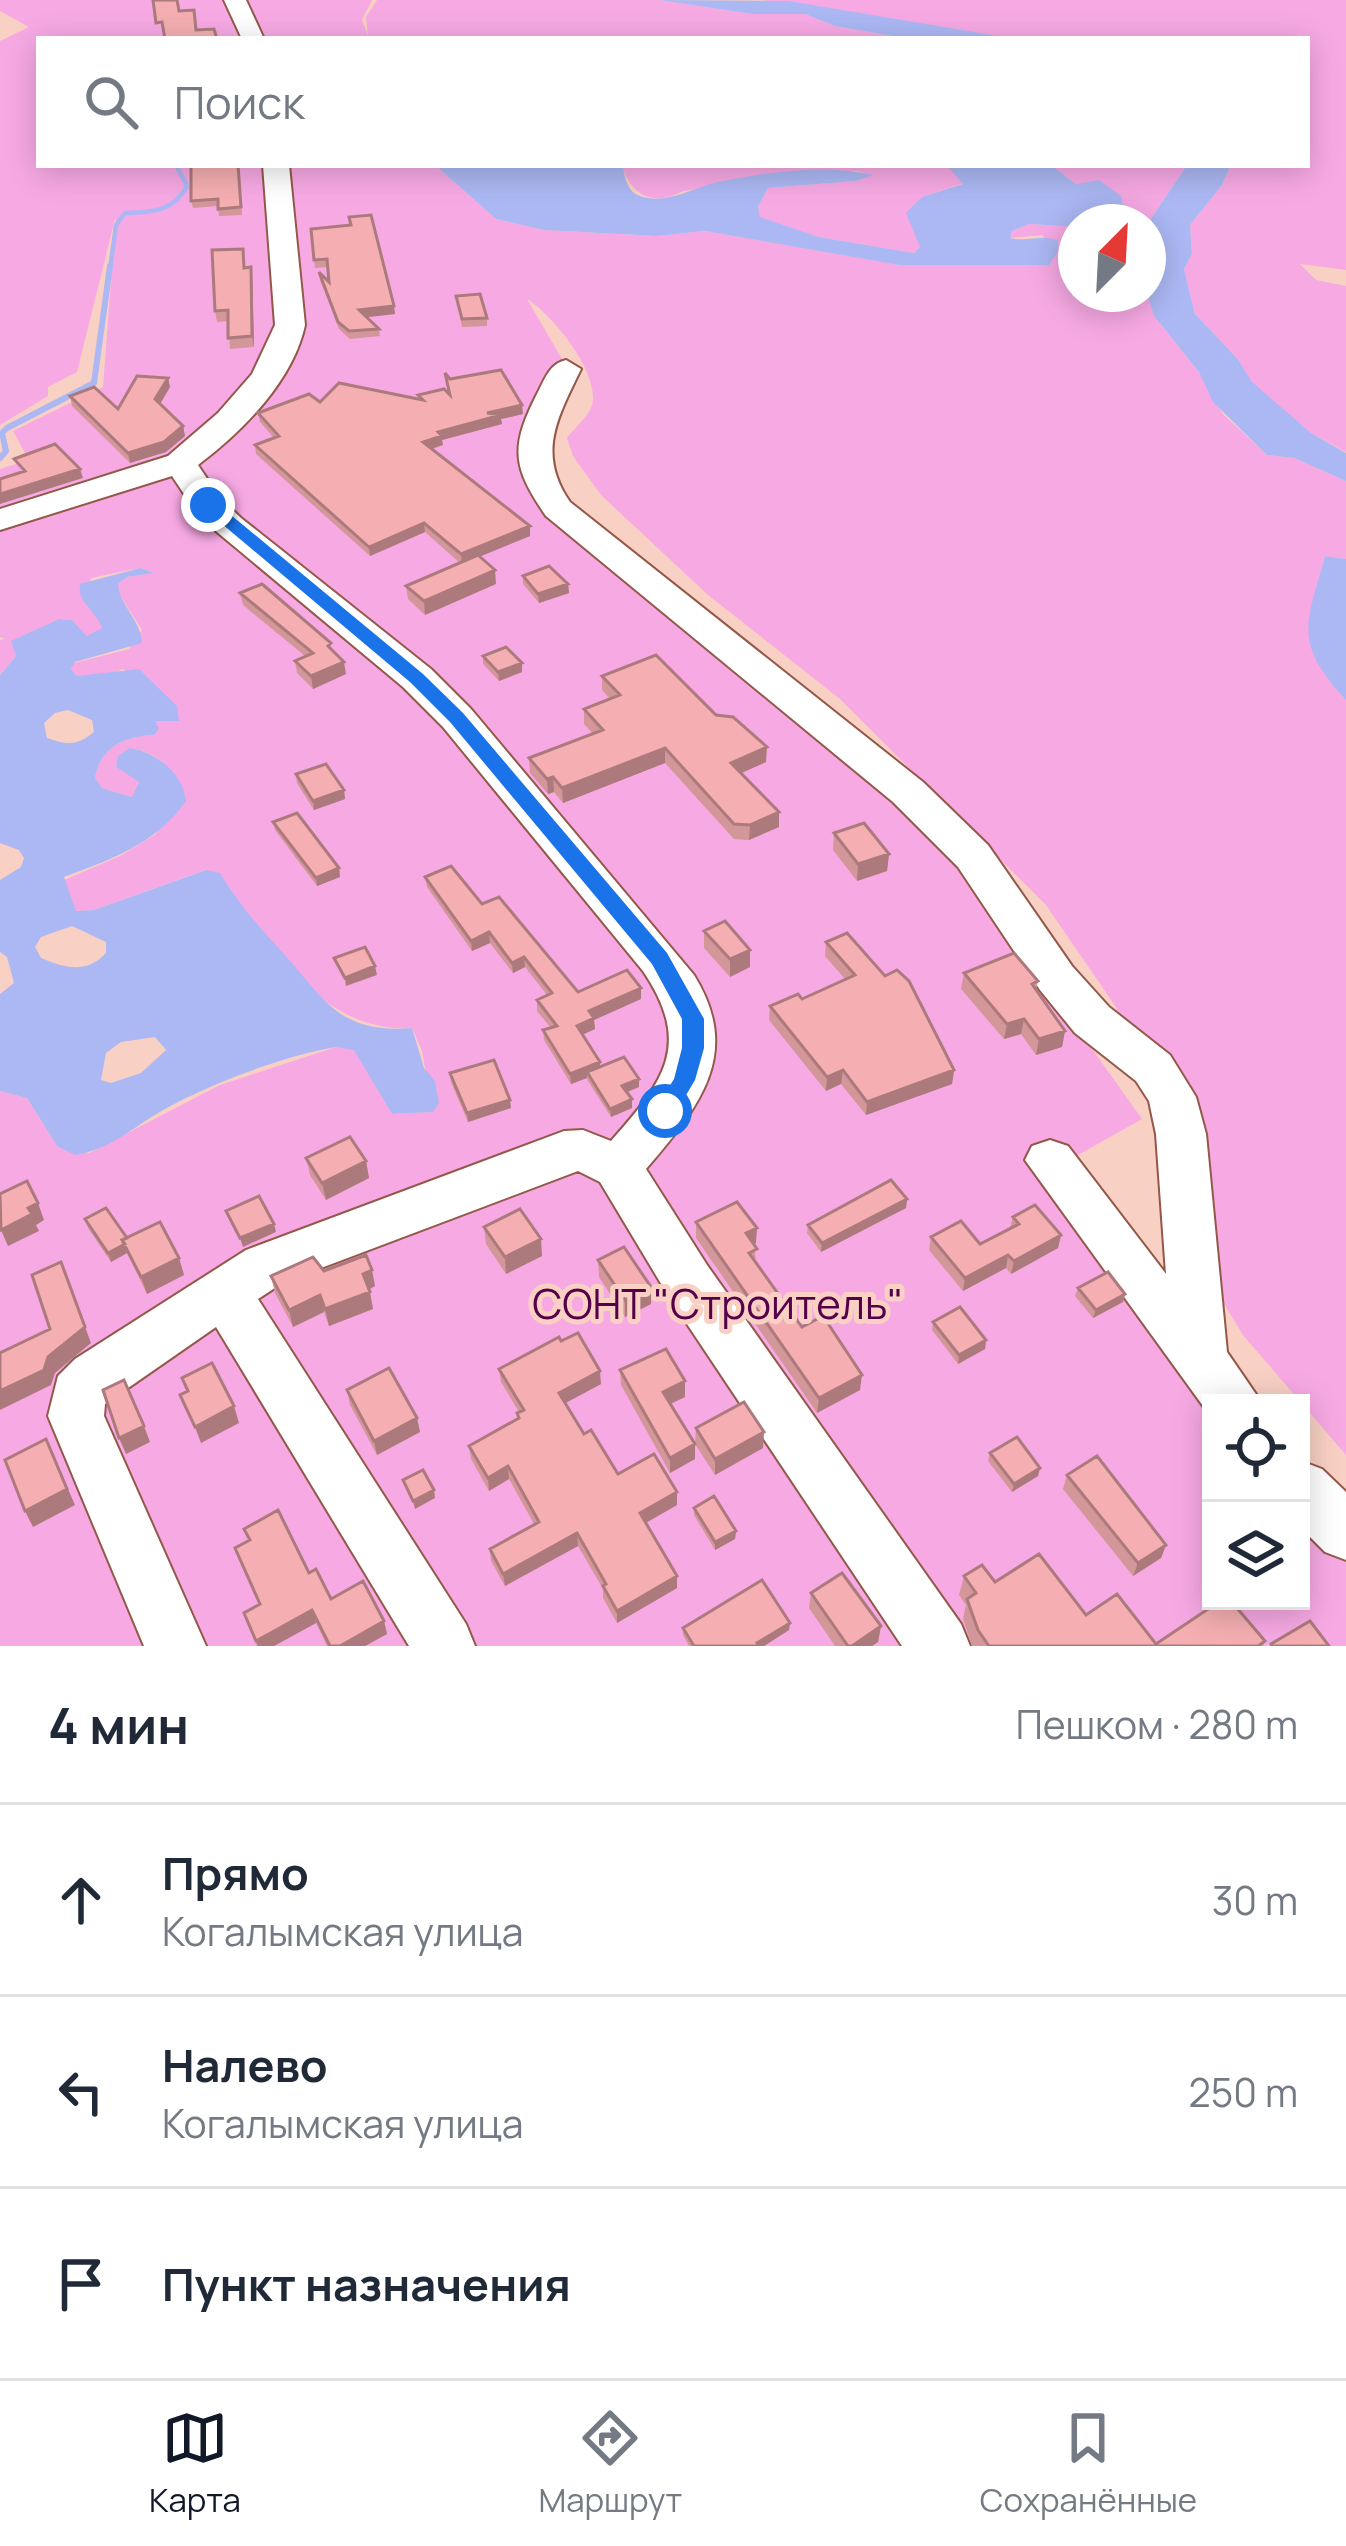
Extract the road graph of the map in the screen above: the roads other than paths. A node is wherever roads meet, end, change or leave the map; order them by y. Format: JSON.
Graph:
{"nodes":[{"id":1,"x":235,"y":0,"type":"edge"},
{"id":2,"x":252,"y":36,"type":"edge"},
{"id":3,"x":276,"y":168,"type":"edge"},
{"id":4,"x":566,"y":369,"type":"dead end"},
{"id":5,"x":180,"y":463,"type":"junction"},
{"id":6,"x":0,"y":520,"type":"edge"},
{"id":7,"x":1050,"y":1160,"type":"dead end"},
{"id":8,"x":618,"y":1167,"type":"junction"},
{"id":9,"x":224,"y":1290,"type":"junction"},
{"id":10,"x":1200,"y":1360,"type":"junction"},
{"id":11,"x":1227,"y":1394,"type":"edge"},
{"id":12,"x":1310,"y":1497,"type":"edge"},
{"id":13,"x":1346,"y":1532,"type":"edge"},
{"id":14,"x":175,"y":1646,"type":"edge"},
{"id":15,"x":444,"y":1646,"type":"edge"},
{"id":16,"x":939,"y":1646,"type":"edge"}],
"edges":[{"from":1,"to":2,"type":"street"},
{"from":3,"to":5,"type":"street"},
{"from":4,"to":10,"type":"street"},
{"from":5,"to":6,"type":"street"},
{"from":5,"to":8,"type":"street"},
{"from":7,"to":10,"type":"street"},
{"from":8,"to":9,"type":"street"},
{"from":8,"to":16,"type":"street"},
{"from":9,"to":14,"type":"street"},
{"from":9,"to":15,"type":"street"},
{"from":10,"to":11,"type":"street"},
{"from":12,"to":13,"type":"street"}]}
